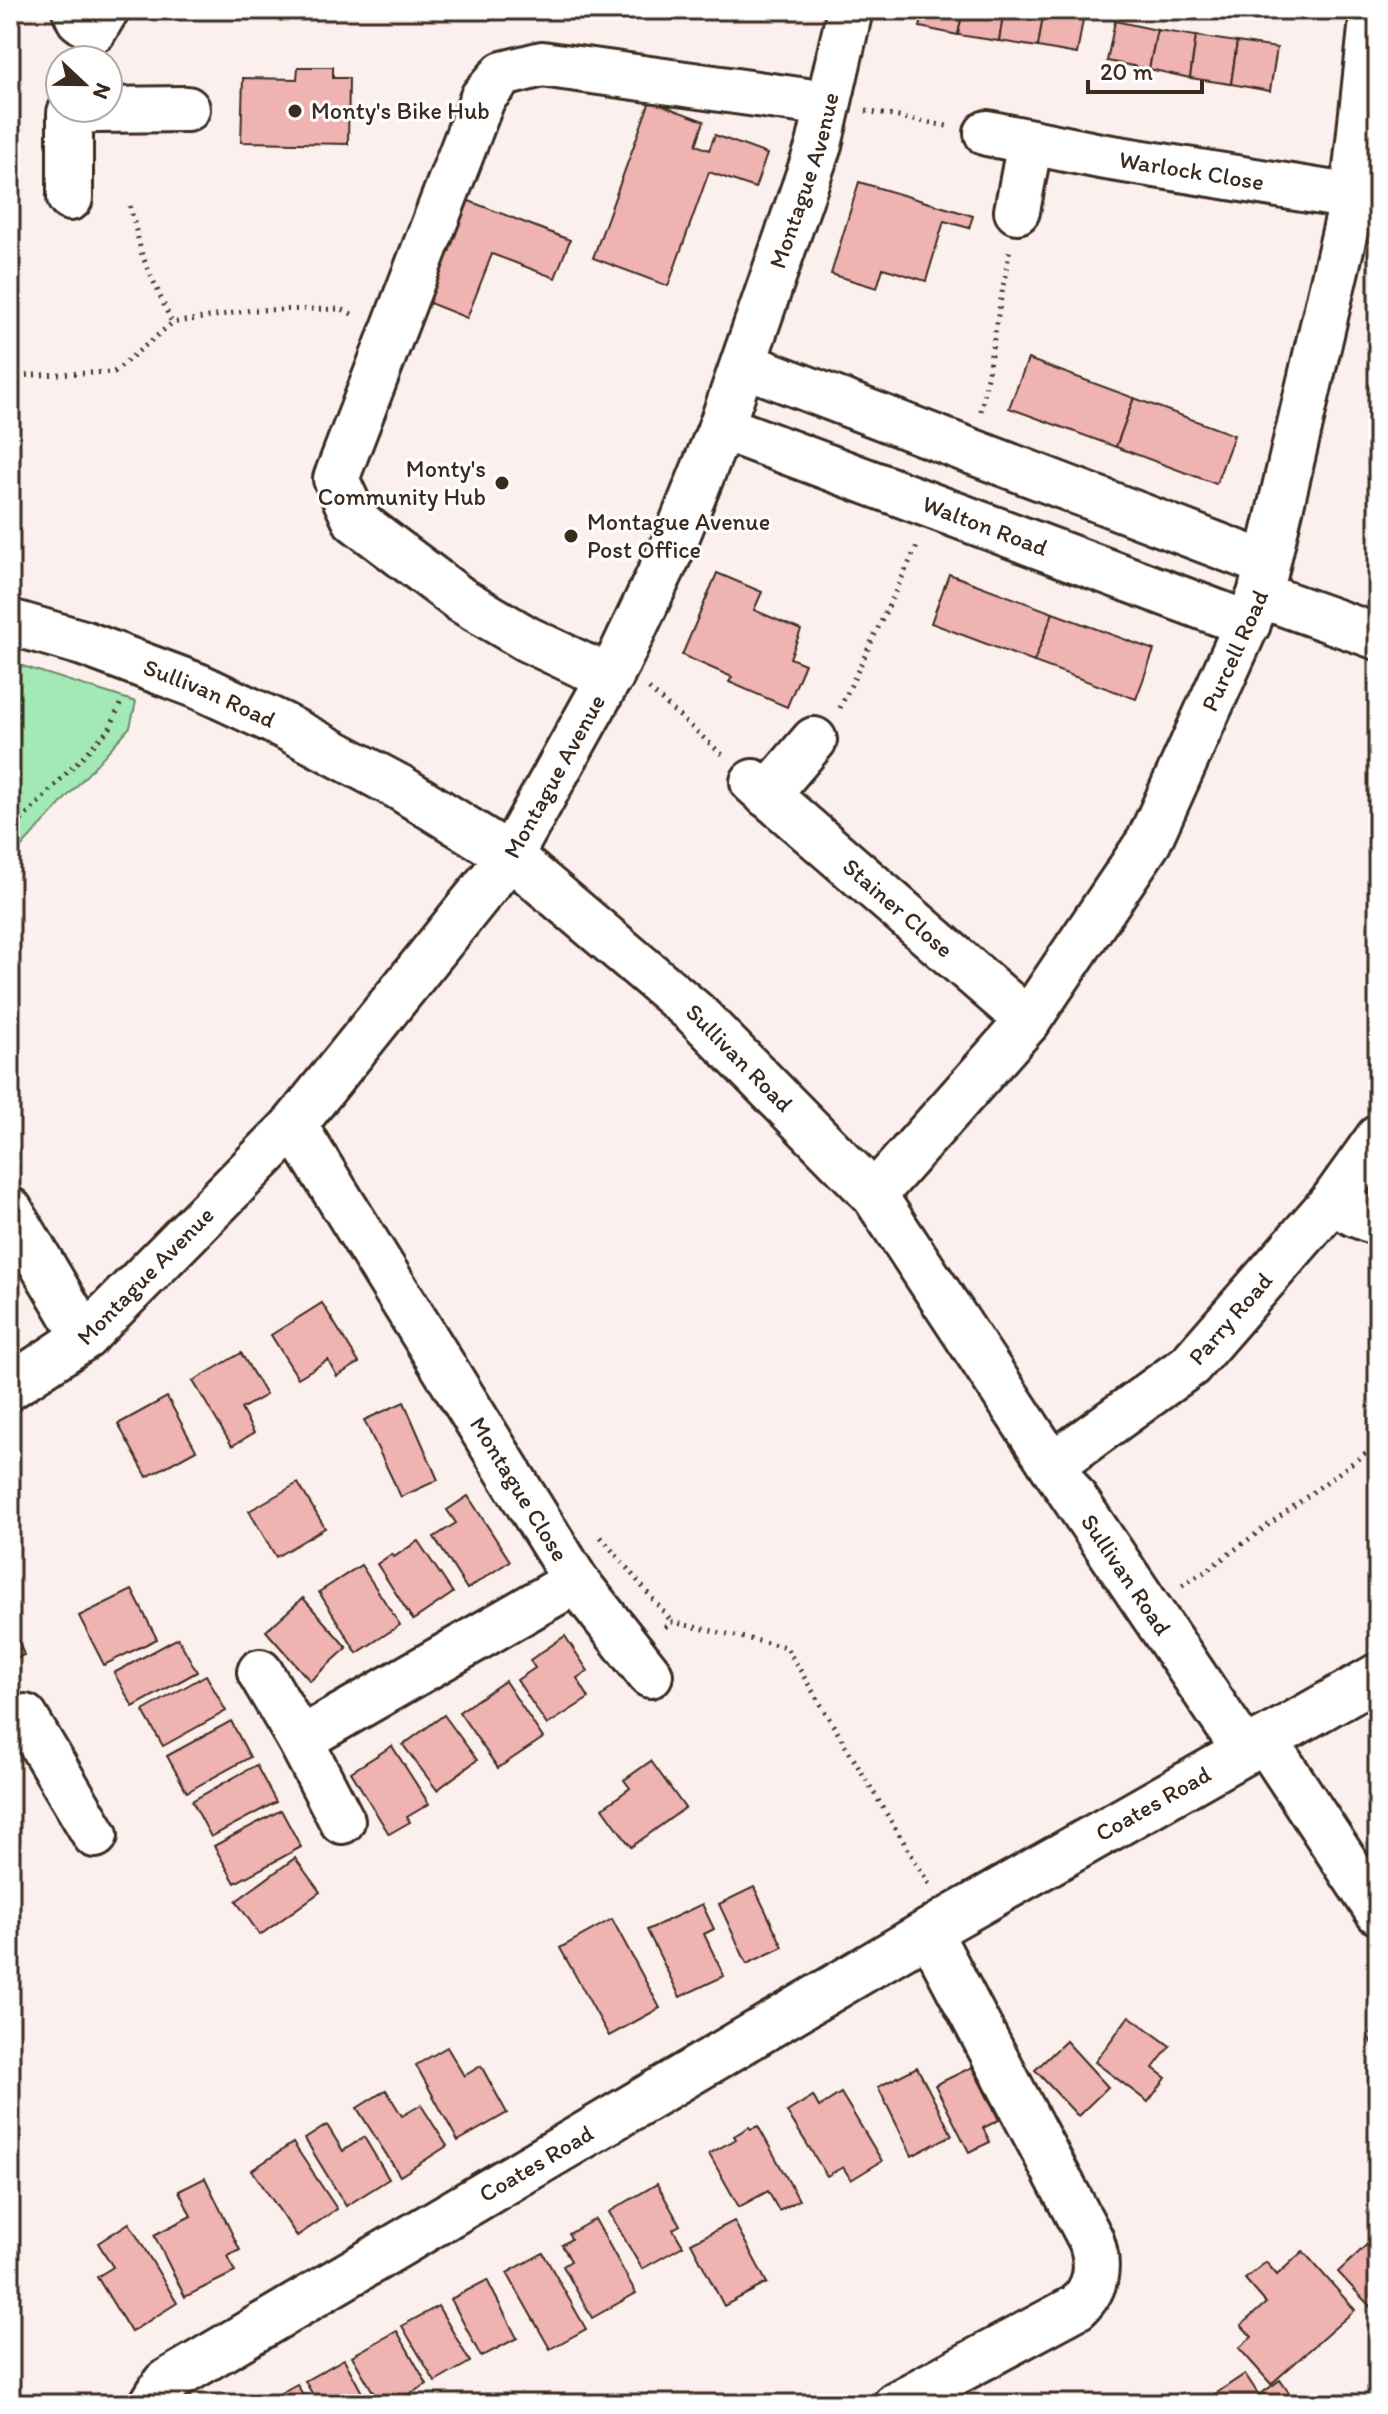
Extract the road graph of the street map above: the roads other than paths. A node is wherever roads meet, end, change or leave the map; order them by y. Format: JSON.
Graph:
{"nodes":[{"id":1,"x":850,"y":10,"type":"edge"},
{"id":2,"x":1373,"y":10,"type":"edge"},
{"id":3,"x":828,"y":104,"type":"junction"},
{"id":4,"x":124,"y":109,"type":"edge"},
{"id":5,"x":187,"y":109,"type":"dead end"},
{"id":6,"x":70,"y":124,"type":"edge"},
{"id":7,"x":987,"y":133,"type":"road end"},
{"id":8,"x":1030,"y":142,"type":"junction"},
{"id":9,"x":1353,"y":197,"type":"junction"},
{"id":10,"x":70,"y":198,"type":"dead end"},
{"id":11,"x":1017,"y":211,"type":"road end"},
{"id":12,"x":745,"y":365,"type":"junction"},
{"id":13,"x":721,"y":427,"type":"junction"},
{"id":14,"x":1258,"y":594,"type":"junction"},
{"id":15,"x":10,"y":622,"type":"edge"},
{"id":16,"x":1378,"y":637,"type":"edge"},
{"id":17,"x":615,"y":668,"type":"junction"},
{"id":18,"x":814,"y":740,"type":"road end"},
{"id":19,"x":510,"y":856,"type":"junction"},
{"id":20,"x":1028,"y":1021,"type":"junction"},
{"id":21,"x":294,"y":1125,"type":"junction"},
{"id":22,"x":1378,"y":1138,"type":"edge"},
{"id":23,"x":874,"y":1195,"type":"junction"},
{"id":24,"x":1333,"y":1201,"type":"junction"},
{"id":25,"x":10,"y":1210,"type":"edge"},
{"id":26,"x":1378,"y":1223,"type":"edge"},
{"id":27,"x":85,"y":1337,"type":"junction"},
{"id":28,"x":10,"y":1387,"type":"edge"},
{"id":29,"x":1052,"y":1465,"type":"junction"},
{"id":30,"x":576,"y":1581,"type":"junction"},
{"id":31,"x":640,"y":1662,"type":"road end"},
{"id":32,"x":260,"y":1672,"type":"dead end"},
{"id":33,"x":1378,"y":1676,"type":"edge"},
{"id":34,"x":10,"y":1727,"type":"edge"},
{"id":35,"x":300,"y":1740,"type":"junction"},
{"id":36,"x":1255,"y":1746,"type":"junction"},
{"id":37,"x":342,"y":1821,"type":"dead end"},
{"id":38,"x":95,"y":1835,"type":"dead end"},
{"id":39,"x":1378,"y":1912,"type":"edge"},
{"id":40,"x":939,"y":1925,"type":"junction"},
{"id":41,"x":152,"y":2404,"type":"edge"},
{"id":42,"x":896,"y":2404,"type":"edge"}],
"edges":[{"from":1,"to":3,"type":"street","name":"Montague Avenue"},
{"from":2,"to":9,"type":"street","name":"Purcell Road"},
{"from":3,"to":12,"type":"street","name":"Montague Avenue"},
{"from":3,"to":17,"type":"street"},
{"from":4,"to":5,"type":"street"},
{"from":6,"to":10,"type":"street"},
{"from":7,"to":8,"type":"street","name":"Warlock Close"},
{"from":8,"to":9,"type":"street","name":"Warlock Close"},
{"from":8,"to":11,"type":"street"},
{"from":9,"to":14,"type":"street","name":"Purcell Road"},
{"from":12,"to":13,"type":"street","name":"Montague Avenue"},
{"from":12,"to":14,"type":"street","name":"Walton Road"},
{"from":13,"to":14,"type":"street","name":"Walton Road"},
{"from":13,"to":17,"type":"street","name":"Montague Avenue"},
{"from":14,"to":16,"type":"street","name":"Walton Road"},
{"from":14,"to":20,"type":"street","name":"Purcell Road"},
{"from":15,"to":19,"type":"street","name":"Sullivan Road"},
{"from":17,"to":19,"type":"street","name":"Montague Avenue"},
{"from":18,"to":20,"type":"street","name":"Stainer Close"},
{"from":19,"to":21,"type":"street","name":"Montague Avenue"},
{"from":19,"to":23,"type":"street","name":"Sullivan Road"},
{"from":20,"to":23,"type":"street","name":"Purcell Road"},
{"from":21,"to":27,"type":"street","name":"Montague Avenue"},
{"from":21,"to":30,"type":"street","name":"Montague Close"},
{"from":22,"to":24,"type":"street","name":"Parry Road"},
{"from":23,"to":29,"type":"street","name":"Sullivan Road"},
{"from":24,"to":26,"type":"street"},
{"from":24,"to":29,"type":"street","name":"Parry Road"},
{"from":25,"to":27,"type":"street"},
{"from":27,"to":28,"type":"street","name":"Montague Avenue"},
{"from":29,"to":36,"type":"street","name":"Sullivan Road"},
{"from":30,"to":31,"type":"street"},
{"from":30,"to":35,"type":"street","name":"Montague Close"},
{"from":32,"to":35,"type":"street"},
{"from":33,"to":36,"type":"street","name":"Coates Road"},
{"from":34,"to":38,"type":"street"},
{"from":35,"to":37,"type":"street"},
{"from":36,"to":39,"type":"street","name":"Sullivan Road"},
{"from":36,"to":40,"type":"street","name":"Coates Road"},
{"from":40,"to":41,"type":"street","name":"Coates Road"},
{"from":40,"to":42,"type":"street"}]}
